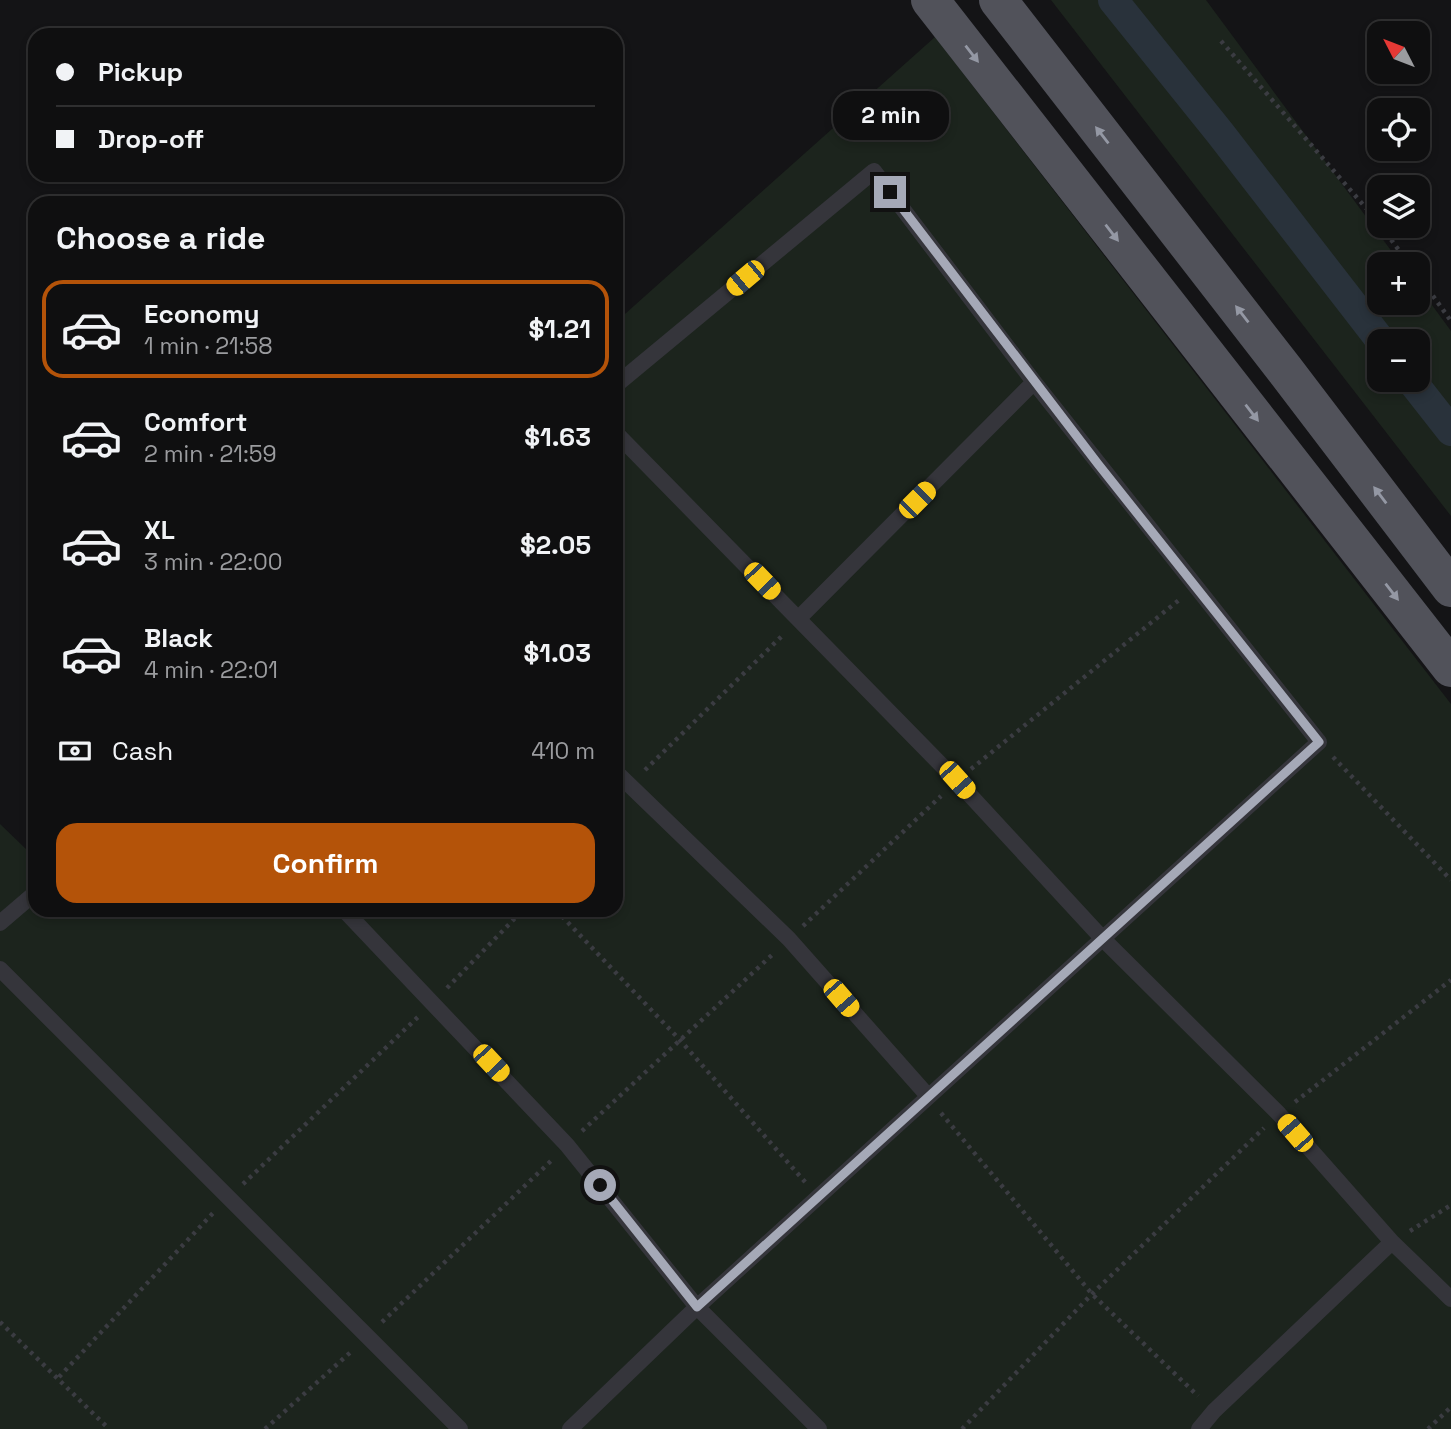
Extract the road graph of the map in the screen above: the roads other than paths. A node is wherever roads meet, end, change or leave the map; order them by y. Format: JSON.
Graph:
{"nodes":[{"id":1,"x":930,"y":0,"type":"edge"},
{"id":2,"x":998,"y":0,"type":"edge"},
{"id":3,"x":623,"y":379,"type":"edge"},
{"id":4,"x":1034,"y":382,"type":"junction"},
{"id":5,"x":623,"y":440,"type":"edge"},
{"id":6,"x":1451,"y":588,"type":"edge"},
{"id":7,"x":799,"y":618,"type":"junction"},
{"id":8,"x":1451,"y":668,"type":"edge"},
{"id":9,"x":623,"y":780,"type":"edge"},
{"id":10,"x":28,"y":899,"type":"edge"},
{"id":11,"x":351,"y":917,"type":"edge"},
{"id":12,"x":0,"y":923,"type":"edge"},
{"id":13,"x":1102,"y":939,"type":"junction"},
{"id":14,"x":0,"y":969,"type":"edge"},
{"id":15,"x":928,"y":1096,"type":"junction"},
{"id":16,"x":1392,"y":1242,"type":"junction"},
{"id":17,"x":1451,"y":1299,"type":"edge"},
{"id":18,"x":697,"y":1307,"type":"junction"},
{"id":19,"x":460,"y":1429,"type":"edge"},
{"id":20,"x":570,"y":1429,"type":"edge"},
{"id":21,"x":819,"y":1429,"type":"edge"},
{"id":22,"x":1199,"y":1429,"type":"edge"}],
"edges":[{"from":1,"to":8,"type":"main road","one_way":true},
{"from":6,"to":2,"type":"main road","one_way":true},
{"from":3,"to":4,"type":"lane"},
{"from":4,"to":7,"type":"lane"},
{"from":4,"to":13,"type":"lane"},
{"from":5,"to":7,"type":"lane"},
{"from":7,"to":13,"type":"lane"},
{"from":9,"to":15,"type":"lane"},
{"from":10,"to":12,"type":"lane"},
{"from":11,"to":18,"type":"lane"},
{"from":13,"to":15,"type":"lane"},
{"from":13,"to":16,"type":"lane"},
{"from":14,"to":19,"type":"lane"},
{"from":15,"to":18,"type":"lane"},
{"from":16,"to":17,"type":"lane"},
{"from":16,"to":22,"type":"lane"},
{"from":18,"to":20,"type":"lane"},
{"from":18,"to":21,"type":"lane"}]}
